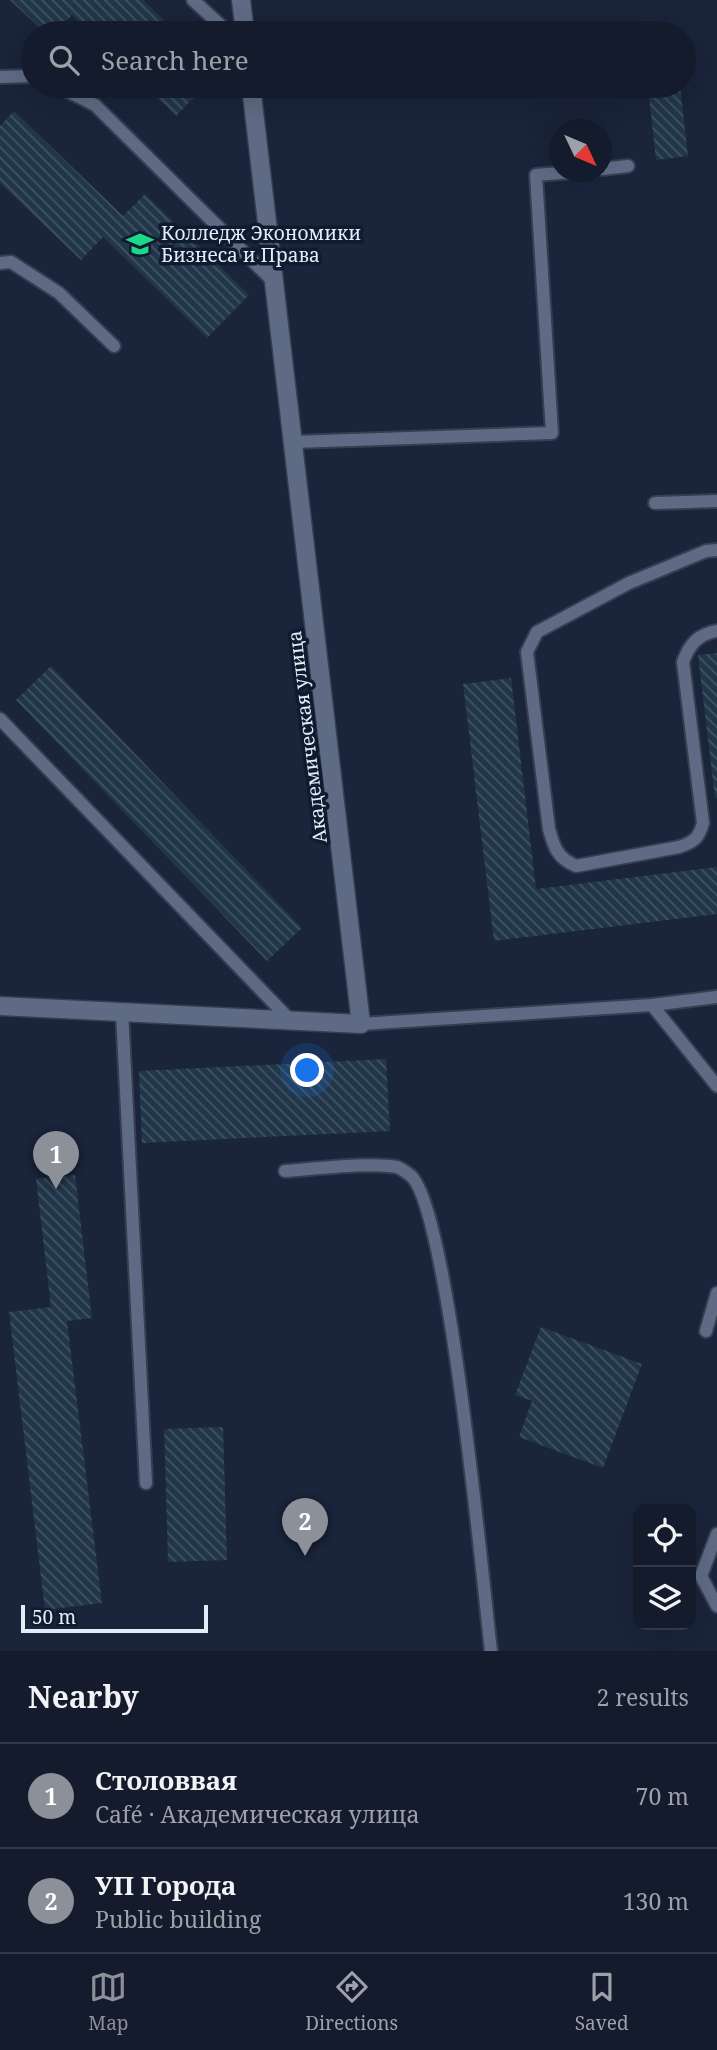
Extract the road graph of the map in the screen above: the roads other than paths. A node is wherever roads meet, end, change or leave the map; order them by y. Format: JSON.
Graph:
{"nodes":[{"id":1,"x":193,"y":0,"type":"edge"},
{"id":2,"x":241,"y":0,"type":"edge"},
{"id":3,"x":216,"y":21,"type":"edge"},
{"id":4,"x":244,"y":21,"type":"edge"},
{"id":5,"x":21,"y":76,"type":"edge"},
{"id":6,"x":0,"y":77,"type":"edge"},
{"id":7,"x":82,"y":98,"type":"edge"},
{"id":8,"x":253,"y":98,"type":"edge"},
{"id":9,"x":628,"y":166,"type":"dead end"},
{"id":10,"x":612,"y":168,"type":"edge"},
{"id":11,"x":549,"y":174,"type":"edge"},
{"id":12,"x":0,"y":262,"type":"edge"},
{"id":13,"x":276,"y":284,"type":"junction"},
{"id":14,"x":114,"y":346,"type":"dead end"},
{"id":15,"x":294,"y":442,"type":"junction"},
{"id":16,"x":717,"y":502,"type":"edge"},
{"id":17,"x":655,"y":503,"type":"dead end"},
{"id":18,"x":717,"y":550,"type":"edge"},
{"id":19,"x":717,"y":631,"type":"edge"},
{"id":20,"x":0,"y":719,"type":"edge"},
{"id":21,"x":717,"y":997,"type":"edge"},
{"id":22,"x":652,"y":1005,"type":"junction"},
{"id":23,"x":0,"y":1006,"type":"edge"},
{"id":24,"x":121,"y":1012,"type":"junction"},
{"id":25,"x":292,"y":1021,"type":"junction"},
{"id":26,"x":361,"y":1024,"type":"junction"},
{"id":27,"x":717,"y":1086,"type":"edge"},
{"id":28,"x":285,"y":1171,"type":"dead end"},
{"id":29,"x":717,"y":1293,"type":"edge"},
{"id":30,"x":706,"y":1331,"type":"dead end"},
{"id":31,"x":146,"y":1483,"type":"dead end"},
{"id":32,"x":717,"y":1534,"type":"edge"},
{"id":33,"x":717,"y":1606,"type":"edge"},
{"id":34,"x":491,"y":1651,"type":"edge"}],
"edges":[{"from":1,"to":3,"type":"lane"},
{"from":2,"to":4,"type":"street"},
{"from":5,"to":6,"type":"lane"},
{"from":7,"to":13,"type":"lane"},
{"from":8,"to":13,"type":"street","name":"Академическая улица"},
{"from":9,"to":10,"type":"lane"},
{"from":11,"to":15,"type":"lane"},
{"from":12,"to":14,"type":"lane"},
{"from":13,"to":15,"type":"street","name":"Академическая улица"},
{"from":15,"to":26,"type":"street","name":"Академическая улица"},
{"from":16,"to":17,"type":"lane"},
{"from":18,"to":19,"type":"lane"},
{"from":20,"to":25,"type":"lane"},
{"from":21,"to":22,"type":"lane"},
{"from":22,"to":26,"type":"lane"},
{"from":22,"to":27,"type":"lane"},
{"from":23,"to":24,"type":"street"},
{"from":24,"to":25,"type":"street"},
{"from":24,"to":31,"type":"lane"},
{"from":25,"to":26,"type":"street"},
{"from":28,"to":34,"type":"lane"},
{"from":29,"to":30,"type":"lane"},
{"from":32,"to":33,"type":"lane"}]}
